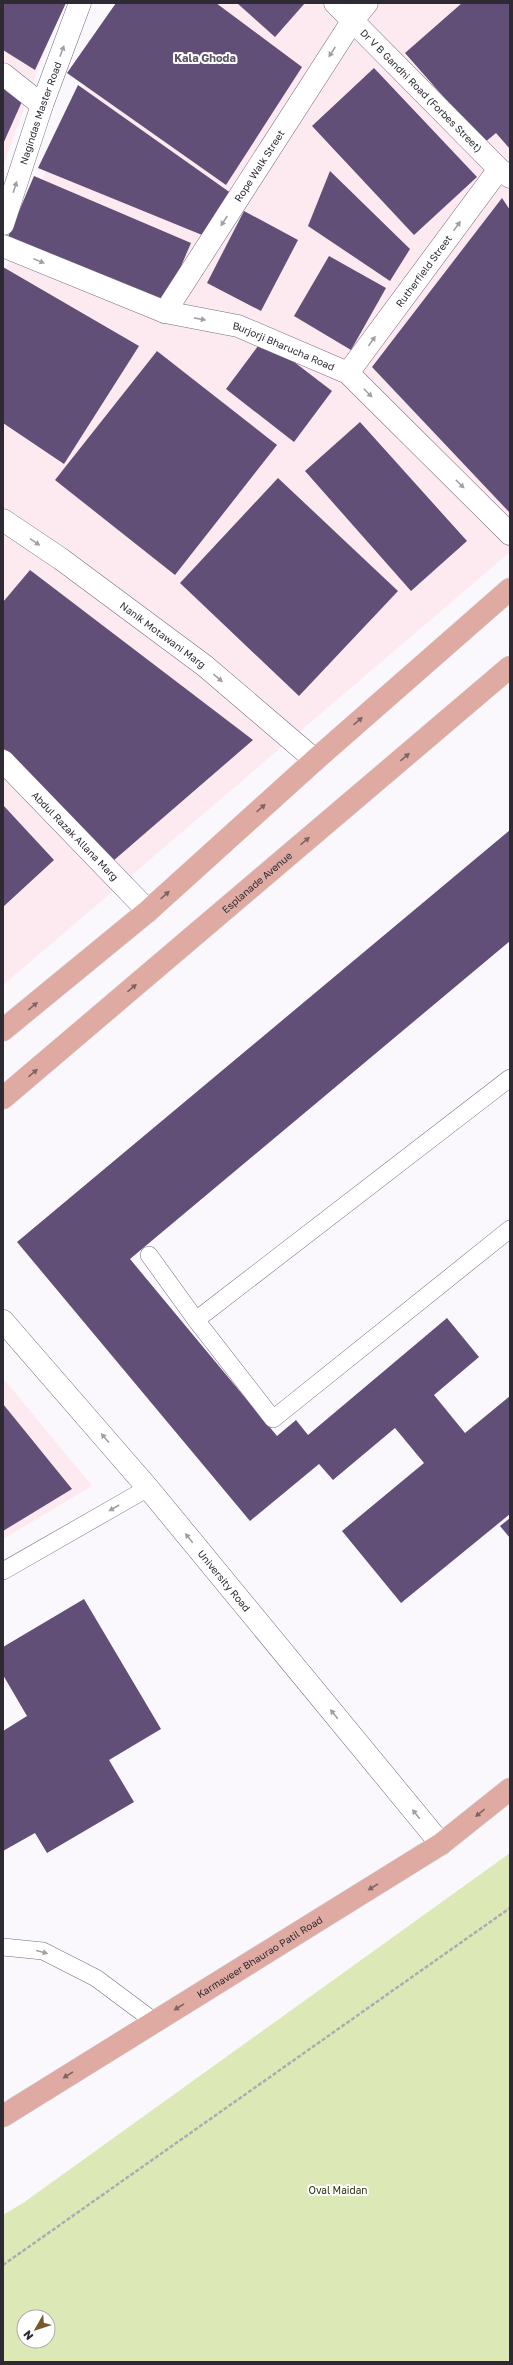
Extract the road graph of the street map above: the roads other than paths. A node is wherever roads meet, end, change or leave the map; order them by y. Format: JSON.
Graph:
{"nodes":[{"id":1,"x":80,"y":3,"type":"edge"},
{"id":2,"x":334,"y":3,"type":"edge"},
{"id":3,"x":368,"y":3,"type":"edge"},
{"id":4,"x":353,"y":20,"type":"junction"},
{"id":5,"x":3,"y":74,"type":"edge"},
{"id":6,"x":42,"y":105,"type":"junction"},
{"id":7,"x":504,"y":173,"type":"edge"},
{"id":8,"x":3,"y":224,"type":"edge"},
{"id":9,"x":3,"y":246,"type":"edge"},
{"id":10,"x":165,"y":312,"type":"junction"},
{"id":11,"x":348,"y":373,"type":"junction"},
{"id":12,"x":3,"y":520,"type":"edge"},
{"id":13,"x":510,"y":534,"type":"edge"},
{"id":14,"x":509,"y":590,"type":"edge"},
{"id":15,"x":510,"y":667,"type":"edge"},
{"id":16,"x":315,"y":760,"type":"junction"},
{"id":17,"x":3,"y":761,"type":"edge"},
{"id":18,"x":148,"y":911,"type":"junction"},
{"id":19,"x":3,"y":1030,"type":"edge"},
{"id":20,"x":510,"y":1078,"type":"edge"},
{"id":21,"x":3,"y":1098,"type":"edge"},
{"id":22,"x":510,"y":1229,"type":"edge"},
{"id":23,"x":149,"y":1255,"type":"dead end"},
{"id":24,"x":196,"y":1320,"type":"junction"},
{"id":25,"x":3,"y":1321,"type":"edge"},
{"id":26,"x":148,"y":1488,"type":"junction"},
{"id":27,"x":3,"y":1571,"type":"edge"},
{"id":28,"x":510,"y":1788,"type":"edge"},
{"id":29,"x":441,"y":1844,"type":"junction"},
{"id":30,"x":3,"y":1947,"type":"edge"},
{"id":31,"x":155,"y":2022,"type":"junction"},
{"id":32,"x":3,"y":2116,"type":"edge"}],
"edges":[{"from":6,"to":1,"type":"street","name":"Nagindas Master Road","one_way":true},
{"from":2,"to":4,"type":"street","name":"Dr V B Gandhi Road (Forbes Street)"},
{"from":3,"to":4,"type":"street","name":"Rope Walk Street"},
{"from":4,"to":7,"type":"street","name":"Dr V B Gandhi Road (Forbes Street)"},
{"from":4,"to":10,"type":"street","name":"Rope Walk Street","one_way":true},
{"from":5,"to":6,"type":"street"},
{"from":8,"to":6,"type":"street","name":"Nagindas Master Road","one_way":true},
{"from":11,"to":7,"type":"street","name":"Rutherfield Street","one_way":true},
{"from":9,"to":10,"type":"street","name":"Burjorji Bharucha Road","one_way":true},
{"from":10,"to":11,"type":"street","name":"Burjorji Bharucha Road","one_way":true},
{"from":11,"to":13,"type":"street","name":"Burjorji Bharucha Road","one_way":true},
{"from":12,"to":16,"type":"street","name":"Nanik Motawani Marg","one_way":true},
{"from":16,"to":14,"type":"main road","one_way":true},
{"from":21,"to":15,"type":"main road","name":"Esplanade Avenue","one_way":true},
{"from":18,"to":16,"type":"main road","one_way":true},
{"from":17,"to":18,"type":"street","name":"Abdul Razak Allana Marg"},
{"from":19,"to":18,"type":"main road","one_way":true},
{"from":20,"to":24,"type":"lane"},
{"from":22,"to":24,"type":"lane"},
{"from":23,"to":24,"type":"lane"},
{"from":26,"to":25,"type":"street","name":"University Road","one_way":true},
{"from":26,"to":27,"type":"lane","one_way":true},
{"from":29,"to":26,"type":"street","name":"University Road","one_way":true},
{"from":28,"to":29,"type":"main road","name":"Karmaveer Bhaurao Patil Road","one_way":true},
{"from":29,"to":31,"type":"main road","name":"Karmaveer Bhaurao Patil Road","one_way":true},
{"from":30,"to":31,"type":"lane","one_way":true},
{"from":31,"to":32,"type":"main road","name":"Karmaveer Bhaurao Patil Road","one_way":true}]}
